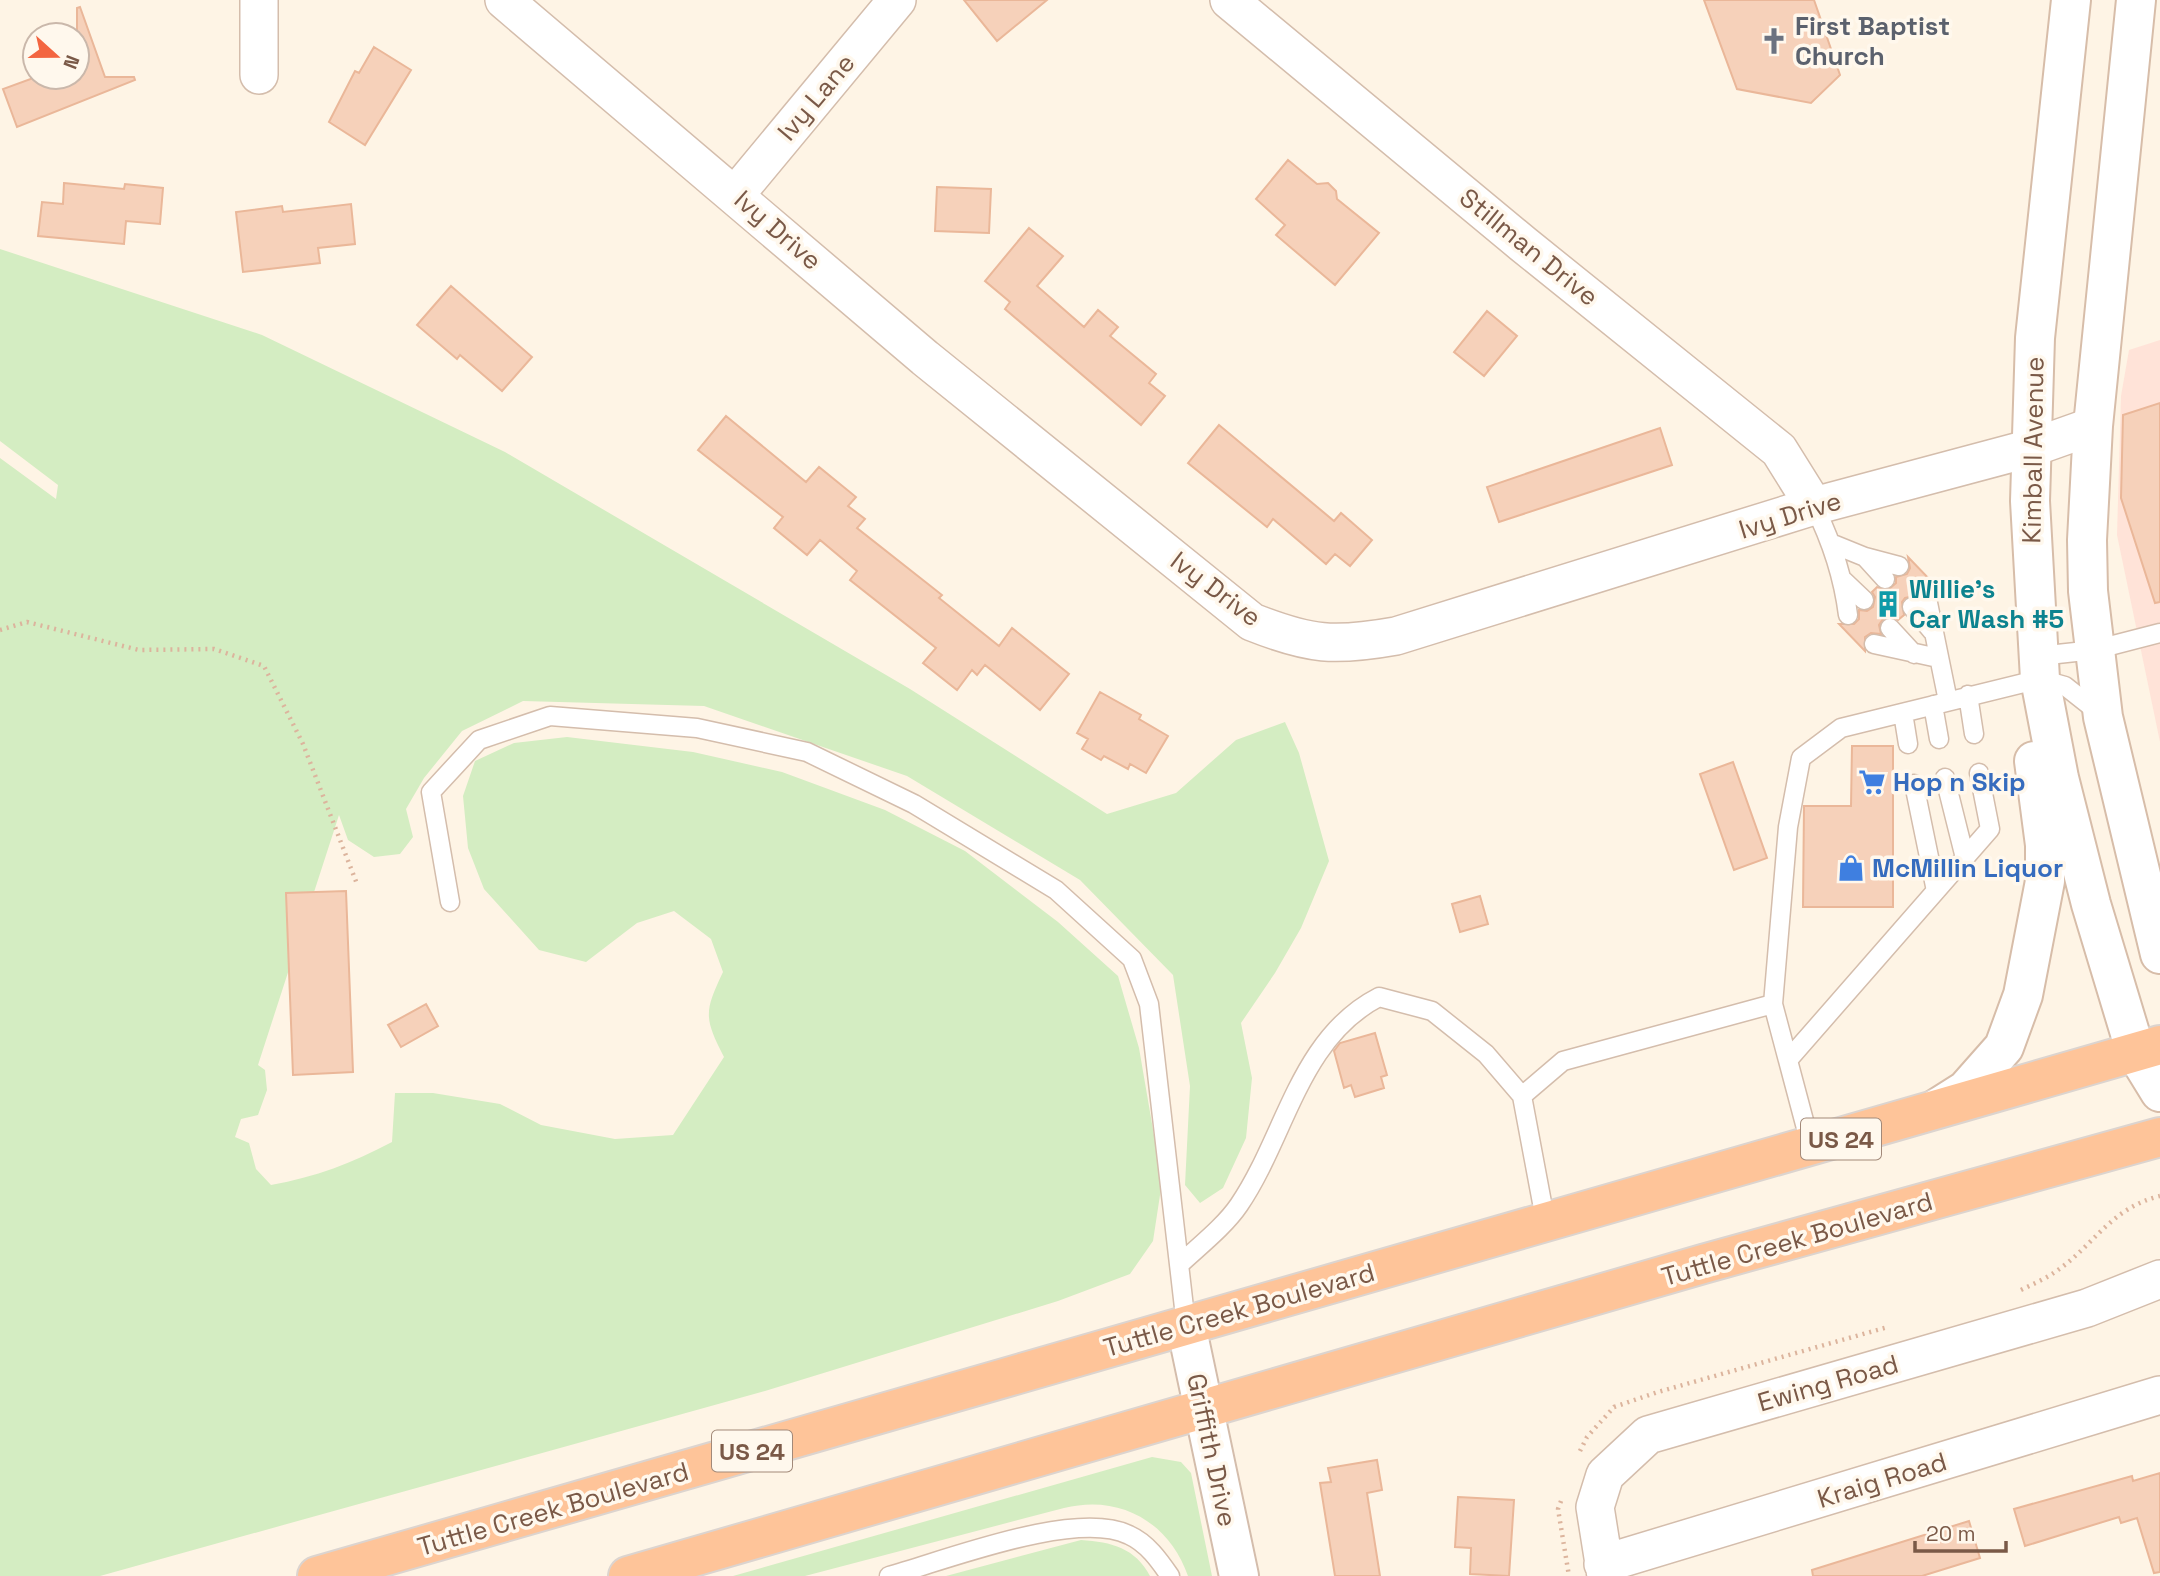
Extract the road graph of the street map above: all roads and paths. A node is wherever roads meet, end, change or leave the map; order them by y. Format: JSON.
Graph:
{"nodes":[{"id":1,"x":259,"y":0,"type":"edge"},
{"id":2,"x":504,"y":0,"type":"edge"},
{"id":3,"x":897,"y":0,"type":"edge"},
{"id":4,"x":1229,"y":0,"type":"edge"},
{"id":5,"x":2071,"y":0,"type":"edge"},
{"id":6,"x":2136,"y":0,"type":"edge"},
{"id":7,"x":259,"y":75,"type":"dead end"},
{"id":8,"x":736,"y":194,"type":"junction"},
{"id":9,"x":2093,"y":426,"type":"junction"},
{"id":10,"x":2031,"y":448,"type":"junction"},
{"id":11,"x":1814,"y":506,"type":"junction"},
{"id":12,"x":1833,"y":544,"type":"junction"},
{"id":13,"x":1865,"y":557,"type":"junction"},
{"id":14,"x":1899,"y":566,"type":"dead end"},
{"id":15,"x":1885,"y":579,"type":"dead end"},
{"id":16,"x":1844,"y":580,"type":"junction"},
{"id":17,"x":1926,"y":593,"type":"dead end"},
{"id":18,"x":1864,"y":600,"type":"dead end"},
{"id":19,"x":1912,"y":607,"type":"dead end"},
{"id":20,"x":1848,"y":615,"type":"dead end"},
{"id":21,"x":1890,"y":628,"type":"dead end"},
{"id":22,"x":0,"y":630,"type":"edge"},
{"id":23,"x":1934,"y":633,"type":"junction"},
{"id":24,"x":2160,"y":633,"type":"edge"},
{"id":25,"x":1874,"y":644,"type":"dead end"},
{"id":26,"x":2094,"y":650,"type":"junction"},
{"id":27,"x":1915,"y":654,"type":"junction"},
{"id":28,"x":1938,"y":658,"type":"junction"},
{"id":29,"x":2040,"y":668,"type":"junction"},
{"id":30,"x":1968,"y":695,"type":"junction"},
{"id":31,"x":1941,"y":703,"type":"junction"},
{"id":32,"x":1903,"y":713,"type":"junction"},
{"id":33,"x":2103,"y":717,"type":"junction"},
{"id":34,"x":1974,"y":734,"type":"dead end"},
{"id":35,"x":1939,"y":739,"type":"dead end"},
{"id":36,"x":1908,"y":744,"type":"dead end"},
{"id":37,"x":1979,"y":773,"type":"dead end"},
{"id":38,"x":1945,"y":778,"type":"dead end"},
{"id":39,"x":1914,"y":784,"type":"dead end"},
{"id":40,"x":1965,"y":858,"type":"junction"},
{"id":41,"x":357,"y":884,"type":"dead end"},
{"id":42,"x":1936,"y":891,"type":"junction"},
{"id":43,"x":450,"y":902,"type":"dead end"},
{"id":44,"x":2160,"y":954,"type":"edge"},
{"id":45,"x":1773,"y":1004,"type":"junction"},
{"id":46,"x":2148,"y":1049,"type":"edge"},
{"id":47,"x":1788,"y":1060,"type":"junction"},
{"id":48,"x":2160,"y":1092,"type":"edge"},
{"id":49,"x":1522,"y":1096,"type":"junction"},
{"id":50,"x":1932,"y":1112,"type":"junction"},
{"id":51,"x":2160,"y":1137,"type":"edge"},
{"id":52,"x":1811,"y":1147,"type":"junction"},
{"id":53,"x":2160,"y":1196,"type":"edge"},
{"id":54,"x":1546,"y":1224,"type":"junction"},
{"id":55,"x":1179,"y":1265,"type":"junction"},
{"id":56,"x":2160,"y":1279,"type":"edge"},
{"id":57,"x":2020,"y":1291,"type":"dead end"},
{"id":58,"x":1186,"y":1325,"type":"junction"},
{"id":59,"x":1899,"y":1325,"type":"dead end"},
{"id":60,"x":2160,"y":1395,"type":"edge"},
{"id":61,"x":1204,"y":1411,"type":"junction"},
{"id":62,"x":1578,"y":1454,"type":"dead end"},
{"id":63,"x":1562,"y":1497,"type":"dead end"},
{"id":64,"x":1604,"y":1570,"type":"edge"},
{"id":65,"x":317,"y":1576,"type":"edge"},
{"id":66,"x":628,"y":1576,"type":"edge"},
{"id":67,"x":889,"y":1576,"type":"edge"},
{"id":68,"x":1170,"y":1576,"type":"edge"},
{"id":69,"x":1239,"y":1576,"type":"edge"},
{"id":70,"x":1569,"y":1576,"type":"edge"}],
"edges":[{"from":1,"to":7,"type":"street"},
{"from":2,"to":8,"type":"street","name":"Ivy Drive"},
{"from":3,"to":8,"type":"street","name":"Ivy Lane"},
{"from":4,"to":11,"type":"street","name":"Stillman Drive"},
{"from":5,"to":10,"type":"main road","name":"Kimball Avenue"},
{"from":6,"to":9,"type":"main road"},
{"from":8,"to":11,"type":"street","name":"Ivy Drive"},
{"from":9,"to":10,"type":"street","name":"Ivy Drive"},
{"from":9,"to":26,"type":"main road"},
{"from":10,"to":11,"type":"street","name":"Ivy Drive"},
{"from":10,"to":29,"type":"main road","name":"Kimball Avenue"},
{"from":11,"to":12,"type":"lane"},
{"from":12,"to":13,"type":"lane"},
{"from":12,"to":16,"type":"lane"},
{"from":13,"to":14,"type":"lane"},
{"from":13,"to":15,"type":"lane"},
{"from":16,"to":18,"type":"lane"},
{"from":16,"to":20,"type":"lane"},
{"from":17,"to":23,"type":"lane"},
{"from":19,"to":23,"type":"lane"},
{"from":21,"to":27,"type":"lane"},
{"from":22,"to":41,"type":"path"},
{"from":23,"to":28,"type":"lane"},
{"from":24,"to":26,"type":"lane"},
{"from":25,"to":27,"type":"lane"},
{"from":26,"to":29,"type":"lane"},
{"from":26,"to":33,"type":"main road"},
{"from":27,"to":28,"type":"lane"},
{"from":28,"to":31,"type":"lane"},
{"from":29,"to":30,"type":"lane"},
{"from":29,"to":33,"type":"lane"},
{"from":29,"to":46,"type":"main road","name":"Kimball Avenue"},
{"from":29,"to":50,"type":"main road"},
{"from":30,"to":31,"type":"lane"},
{"from":30,"to":34,"type":"lane"},
{"from":31,"to":32,"type":"lane"},
{"from":31,"to":35,"type":"lane"},
{"from":32,"to":36,"type":"lane"},
{"from":32,"to":45,"type":"lane"},
{"from":33,"to":44,"type":"main road"},
{"from":37,"to":40,"type":"lane"},
{"from":38,"to":40,"type":"lane"},
{"from":39,"to":42,"type":"lane"},
{"from":40,"to":42,"type":"lane"},
{"from":42,"to":47,"type":"lane"},
{"from":43,"to":55,"type":"lane"},
{"from":45,"to":47,"type":"lane"},
{"from":45,"to":49,"type":"lane"},
{"from":46,"to":48,"type":"main road","name":"Kimball Avenue"},
{"from":46,"to":50,"type":"highway","name":"Tuttle Creek Boulevard","number":"US 24"},
{"from":47,"to":52,"type":"lane"},
{"from":49,"to":54,"type":"lane"},
{"from":49,"to":55,"type":"lane"},
{"from":50,"to":52,"type":"highway","name":"Tuttle Creek Boulevard","number":"US 24"},
{"from":51,"to":61,"type":"highway","name":"Tuttle Creek Boulevard"},
{"from":52,"to":54,"type":"highway","name":"Tuttle Creek Boulevard","number":"US 24"},
{"from":53,"to":57,"type":"path"},
{"from":54,"to":58,"type":"highway","name":"Tuttle Creek Boulevard","number":"US 24"},
{"from":55,"to":58,"type":"lane"},
{"from":56,"to":64,"type":"street","name":"Ewing Road"},
{"from":58,"to":61,"type":"main road","name":"Griffith Drive"},
{"from":58,"to":65,"type":"highway","name":"Tuttle Creek Boulevard","number":"US 24"},
{"from":59,"to":62,"type":"path"},
{"from":60,"to":64,"type":"street","name":"Kraig Road"},
{"from":61,"to":66,"type":"highway","name":"Tuttle Creek Boulevard"},
{"from":61,"to":69,"type":"main road","name":"Griffith Drive"},
{"from":63,"to":70,"type":"path"},
{"from":67,"to":68,"type":"lane"}]}
